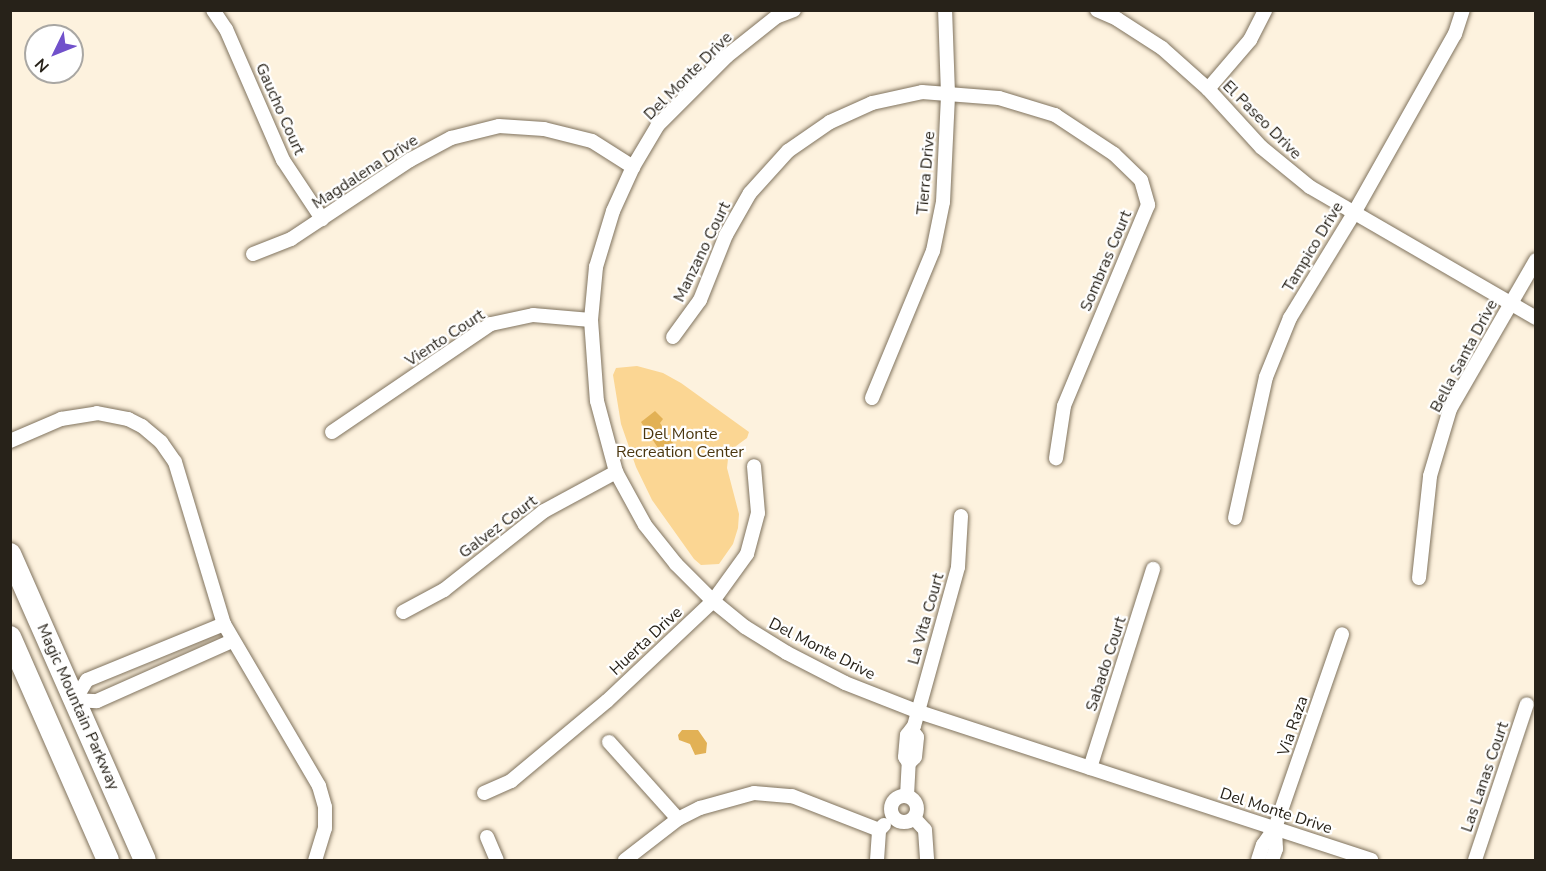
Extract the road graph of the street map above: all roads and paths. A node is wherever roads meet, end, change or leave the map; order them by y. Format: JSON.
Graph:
{"nodes":[{"id":1,"x":213,"y":10,"type":"edge"},
{"id":2,"x":794,"y":10,"type":"edge"},
{"id":3,"x":945,"y":10,"type":"edge"},
{"id":4,"x":1097,"y":10,"type":"edge"},
{"id":5,"x":1265,"y":10,"type":"edge"},
{"id":6,"x":1463,"y":10,"type":"edge"},
{"id":7,"x":775,"y":14,"type":"edge"},
{"id":8,"x":1208,"y":89,"type":"junction"},
{"id":9,"x":948,"y":94,"type":"junction"},
{"id":10,"x":633,"y":167,"type":"junction"},
{"id":11,"x":1354,"y":213,"type":"junction"},
{"id":12,"x":322,"y":219,"type":"junction"},
{"id":13,"x":253,"y":254,"type":"dead end"},
{"id":14,"x":1536,"y":260,"type":"edge"},
{"id":15,"x":1511,"y":303,"type":"junction"},
{"id":16,"x":1536,"y":318,"type":"edge"},
{"id":17,"x":591,"y":320,"type":"junction"},
{"id":18,"x":673,"y":337,"type":"dead end"},
{"id":19,"x":873,"y":398,"type":"dead end"},
{"id":20,"x":332,"y":432,"type":"dead end"},
{"id":21,"x":10,"y":441,"type":"edge"},
{"id":22,"x":1056,"y":458,"type":"dead end"},
{"id":23,"x":754,"y":466,"type":"dead end"},
{"id":24,"x":616,"y":472,"type":"junction"},
{"id":25,"x":961,"y":516,"type":"dead end"},
{"id":26,"x":1235,"y":518,"type":"dead end"},
{"id":27,"x":10,"y":554,"type":"edge"},
{"id":28,"x":1153,"y":569,"type":"dead end"},
{"id":29,"x":1419,"y":578,"type":"dead end"},
{"id":30,"x":712,"y":601,"type":"junction"},
{"id":31,"x":403,"y":612,"type":"dead end"},
{"id":32,"x":224,"y":624,"type":"junction"},
{"id":33,"x":1342,"y":634,"type":"dead end"},
{"id":34,"x":10,"y":637,"type":"edge"},
{"id":35,"x":232,"y":641,"type":"junction"},
{"id":36,"x":75,"y":700,"type":"junction"},
{"id":37,"x":1527,"y":704,"type":"dead end"},
{"id":38,"x":916,"y":711,"type":"junction"},
{"id":39,"x":609,"y":742,"type":"dead end"},
{"id":40,"x":1090,"y":768,"type":"junction"},
{"id":41,"x":484,"y":793,"type":"dead end"},
{"id":42,"x":907,"y":796,"type":"junction"},
{"id":43,"x":892,"y":815,"type":"junction"},
{"id":44,"x":915,"y":818,"type":"junction"},
{"id":45,"x":678,"y":819,"type":"junction"},
{"id":46,"x":1275,"y":828,"type":"junction"},
{"id":47,"x":879,"y":830,"type":"junction"},
{"id":48,"x":487,"y":837,"type":"dead end"},
{"id":49,"x":320,"y":857,"type":"edge"},
{"id":50,"x":108,"y":861,"type":"edge"},
{"id":51,"x":145,"y":861,"type":"edge"},
{"id":52,"x":497,"y":861,"type":"edge"},
{"id":53,"x":625,"y":861,"type":"edge"},
{"id":54,"x":877,"y":861,"type":"edge"},
{"id":55,"x":927,"y":861,"type":"edge"},
{"id":56,"x":1258,"y":861,"type":"edge"},
{"id":57,"x":1272,"y":861,"type":"edge"},
{"id":58,"x":1371,"y":861,"type":"edge"},
{"id":59,"x":1474,"y":861,"type":"edge"}],
"edges":[{"from":1,"to":12,"type":"street","name":"Gaucho Court"},
{"from":2,"to":7,"type":"street"},
{"from":3,"to":9,"type":"street","name":"Tierra Drive"},
{"from":4,"to":8,"type":"street","name":"El Paseo Drive"},
{"from":5,"to":8,"type":"street"},
{"from":6,"to":11,"type":"street","name":"Tampico Drive"},
{"from":7,"to":10,"type":"street","name":"Del Monte Drive"},
{"from":8,"to":11,"type":"street","name":"El Paseo Drive"},
{"from":9,"to":18,"type":"street","name":"Manzano Court"},
{"from":9,"to":19,"type":"street","name":"Tierra Drive"},
{"from":9,"to":22,"type":"street","name":"Sombras Court"},
{"from":10,"to":12,"type":"street","name":"Magdalena Drive"},
{"from":10,"to":17,"type":"street","name":"Del Monte Drive"},
{"from":11,"to":15,"type":"street","name":"El Paseo Drive"},
{"from":11,"to":26,"type":"street","name":"Tampico Drive"},
{"from":12,"to":13,"type":"street","name":"Magdalena Drive"},
{"from":14,"to":15,"type":"street","name":"Bella Santa Drive"},
{"from":15,"to":16,"type":"street","name":"El Paseo Drive"},
{"from":15,"to":29,"type":"street","name":"Bella Santa Drive"},
{"from":17,"to":20,"type":"street","name":"Viento Court"},
{"from":17,"to":24,"type":"street","name":"Del Monte Drive"},
{"from":21,"to":32,"type":"street"},
{"from":23,"to":30,"type":"street","name":"Huerta Drive"},
{"from":24,"to":30,"type":"street","name":"Del Monte Drive"},
{"from":24,"to":31,"type":"street","name":"Galvez Court"},
{"from":25,"to":38,"type":"street","name":"La Vita Court"},
{"from":27,"to":36,"type":"main road","name":"Magic Mountain Parkway"},
{"from":28,"to":40,"type":"street","name":"Sabado Court"},
{"from":30,"to":38,"type":"street","name":"Del Monte Drive"},
{"from":30,"to":41,"type":"street","name":"Huerta Drive"},
{"from":32,"to":35,"type":"street"},
{"from":32,"to":36,"type":"street"},
{"from":33,"to":46,"type":"street","name":"Via Raza"},
{"from":34,"to":50,"type":"main road","name":"Magic Mountain Parkway"},
{"from":35,"to":36,"type":"street"},
{"from":35,"to":49,"type":"street"},
{"from":36,"to":51,"type":"main road","name":"Magic Mountain Parkway"},
{"from":37,"to":59,"type":"street","name":"Las Lanas Court"},
{"from":38,"to":40,"type":"street","name":"Del Monte Drive"},
{"from":38,"to":42,"type":"street","name":"La Vita Court"},
{"from":39,"to":45,"type":"street"},
{"from":40,"to":46,"type":"street","name":"Del Monte Drive"},
{"from":42,"to":43,"type":"street"},
{"from":42,"to":44,"type":"street"},
{"from":43,"to":44,"type":"street"},
{"from":43,"to":47,"type":"street"},
{"from":44,"to":55,"type":"street"},
{"from":45,"to":47,"type":"street"},
{"from":45,"to":53,"type":"street"},
{"from":46,"to":56,"type":"street","name":"Via Raza"},
{"from":46,"to":57,"type":"street","name":"Via Raza"},
{"from":46,"to":58,"type":"street","name":"Del Monte Drive"},
{"from":47,"to":54,"type":"street"},
{"from":48,"to":52,"type":"street"}]}
